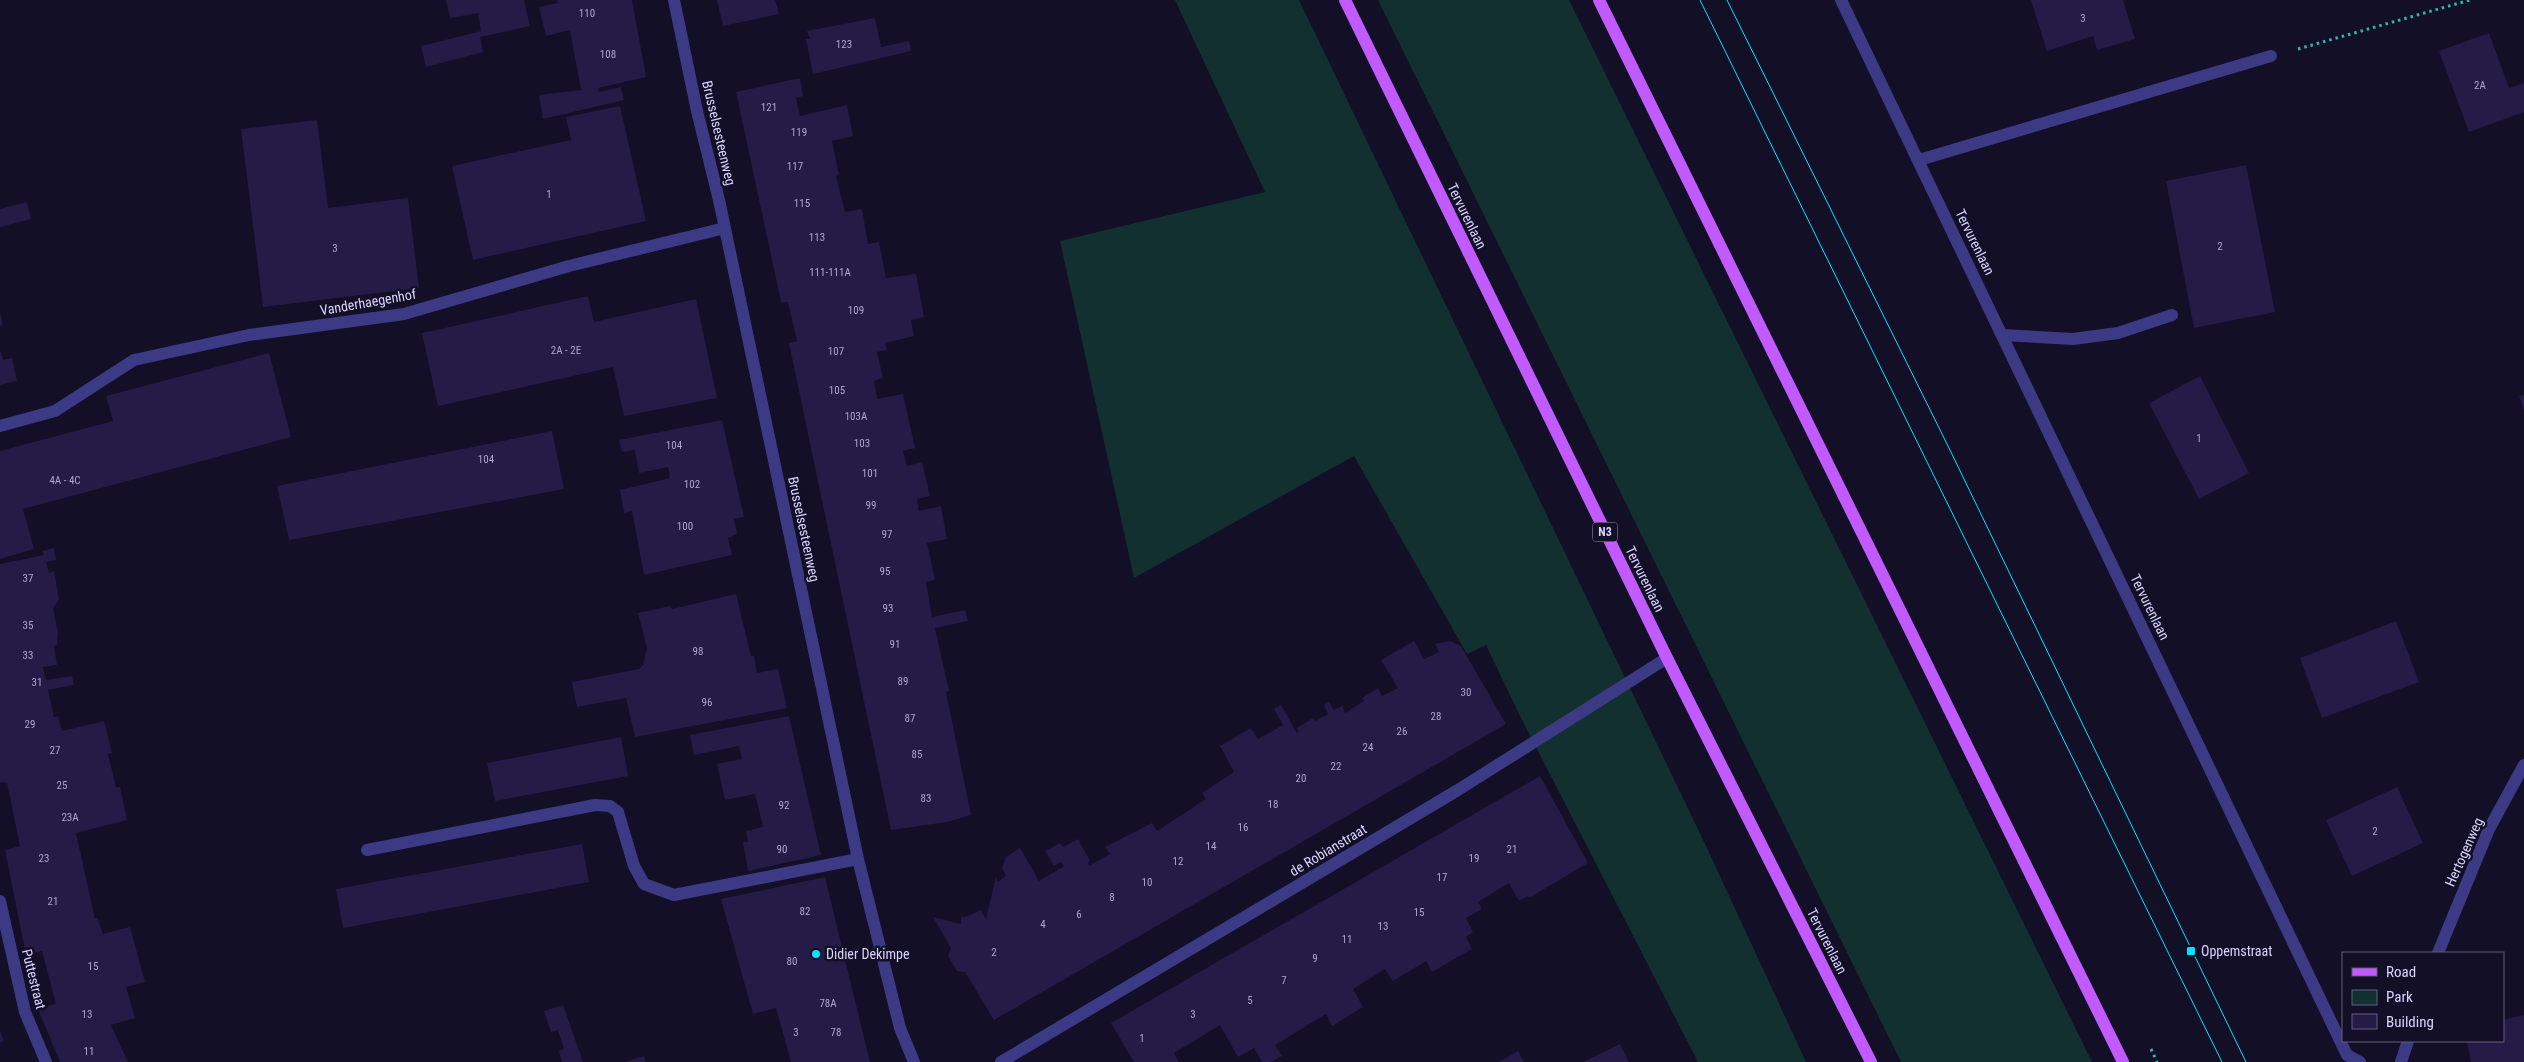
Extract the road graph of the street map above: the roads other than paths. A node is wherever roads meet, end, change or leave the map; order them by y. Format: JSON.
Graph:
{"nodes":[{"id":1,"x":674,"y":0,"type":"edge"},
{"id":2,"x":1345,"y":0,"type":"edge"},
{"id":3,"x":1598,"y":0,"type":"edge"},
{"id":4,"x":1841,"y":0,"type":"edge"},
{"id":5,"x":2271,"y":56,"type":"road end"},
{"id":6,"x":1919,"y":160,"type":"junction"},
{"id":7,"x":725,"y":228,"type":"junction"},
{"id":8,"x":2172,"y":315,"type":"dead end"},
{"id":9,"x":2003,"y":336,"type":"junction"},
{"id":10,"x":0,"y":426,"type":"edge"},
{"id":11,"x":1667,"y":658,"type":"junction"},
{"id":12,"x":2524,"y":765,"type":"edge"},
{"id":13,"x":367,"y":850,"type":"dead end"},
{"id":14,"x":858,"y":859,"type":"junction"},
{"id":15,"x":0,"y":902,"type":"edge"},
{"id":16,"x":2438,"y":952,"type":"edge"},
{"id":17,"x":2408,"y":1042,"type":"edge"},
{"id":18,"x":46,"y":1062,"type":"edge"},
{"id":19,"x":914,"y":1062,"type":"edge"},
{"id":20,"x":1001,"y":1062,"type":"edge"},
{"id":21,"x":1871,"y":1062,"type":"edge"},
{"id":22,"x":2123,"y":1062,"type":"edge"},
{"id":23,"x":2360,"y":1062,"type":"edge"},
{"id":24,"x":2401,"y":1062,"type":"edge"}],
"edges":[{"from":1,"to":7,"type":"street","name":"Brusselsesteenweg"},
{"from":2,"to":11,"type":"main road","name":"Tervurenlaan","number":"N3"},
{"from":3,"to":22,"type":"main road"},
{"from":4,"to":6,"type":"street","name":"Tervurenlaan"},
{"from":5,"to":6,"type":"street"},
{"from":6,"to":9,"type":"street","name":"Tervurenlaan"},
{"from":7,"to":10,"type":"street","name":"Vanderhaegenhof"},
{"from":7,"to":14,"type":"street","name":"Brusselsesteenweg"},
{"from":8,"to":9,"type":"street"},
{"from":9,"to":23,"type":"street","name":"Tervurenlaan"},
{"from":11,"to":20,"type":"street","name":"de Robianstraat"},
{"from":11,"to":21,"type":"main road","name":"Tervurenlaan","number":"N3"},
{"from":12,"to":16,"type":"street","name":"Hertogenweg"},
{"from":13,"to":14,"type":"street"},
{"from":14,"to":19,"type":"street","name":"Brusselsesteenweg"},
{"from":15,"to":18,"type":"street","name":"Puttestraat"},
{"from":17,"to":24,"type":"street"}]}
